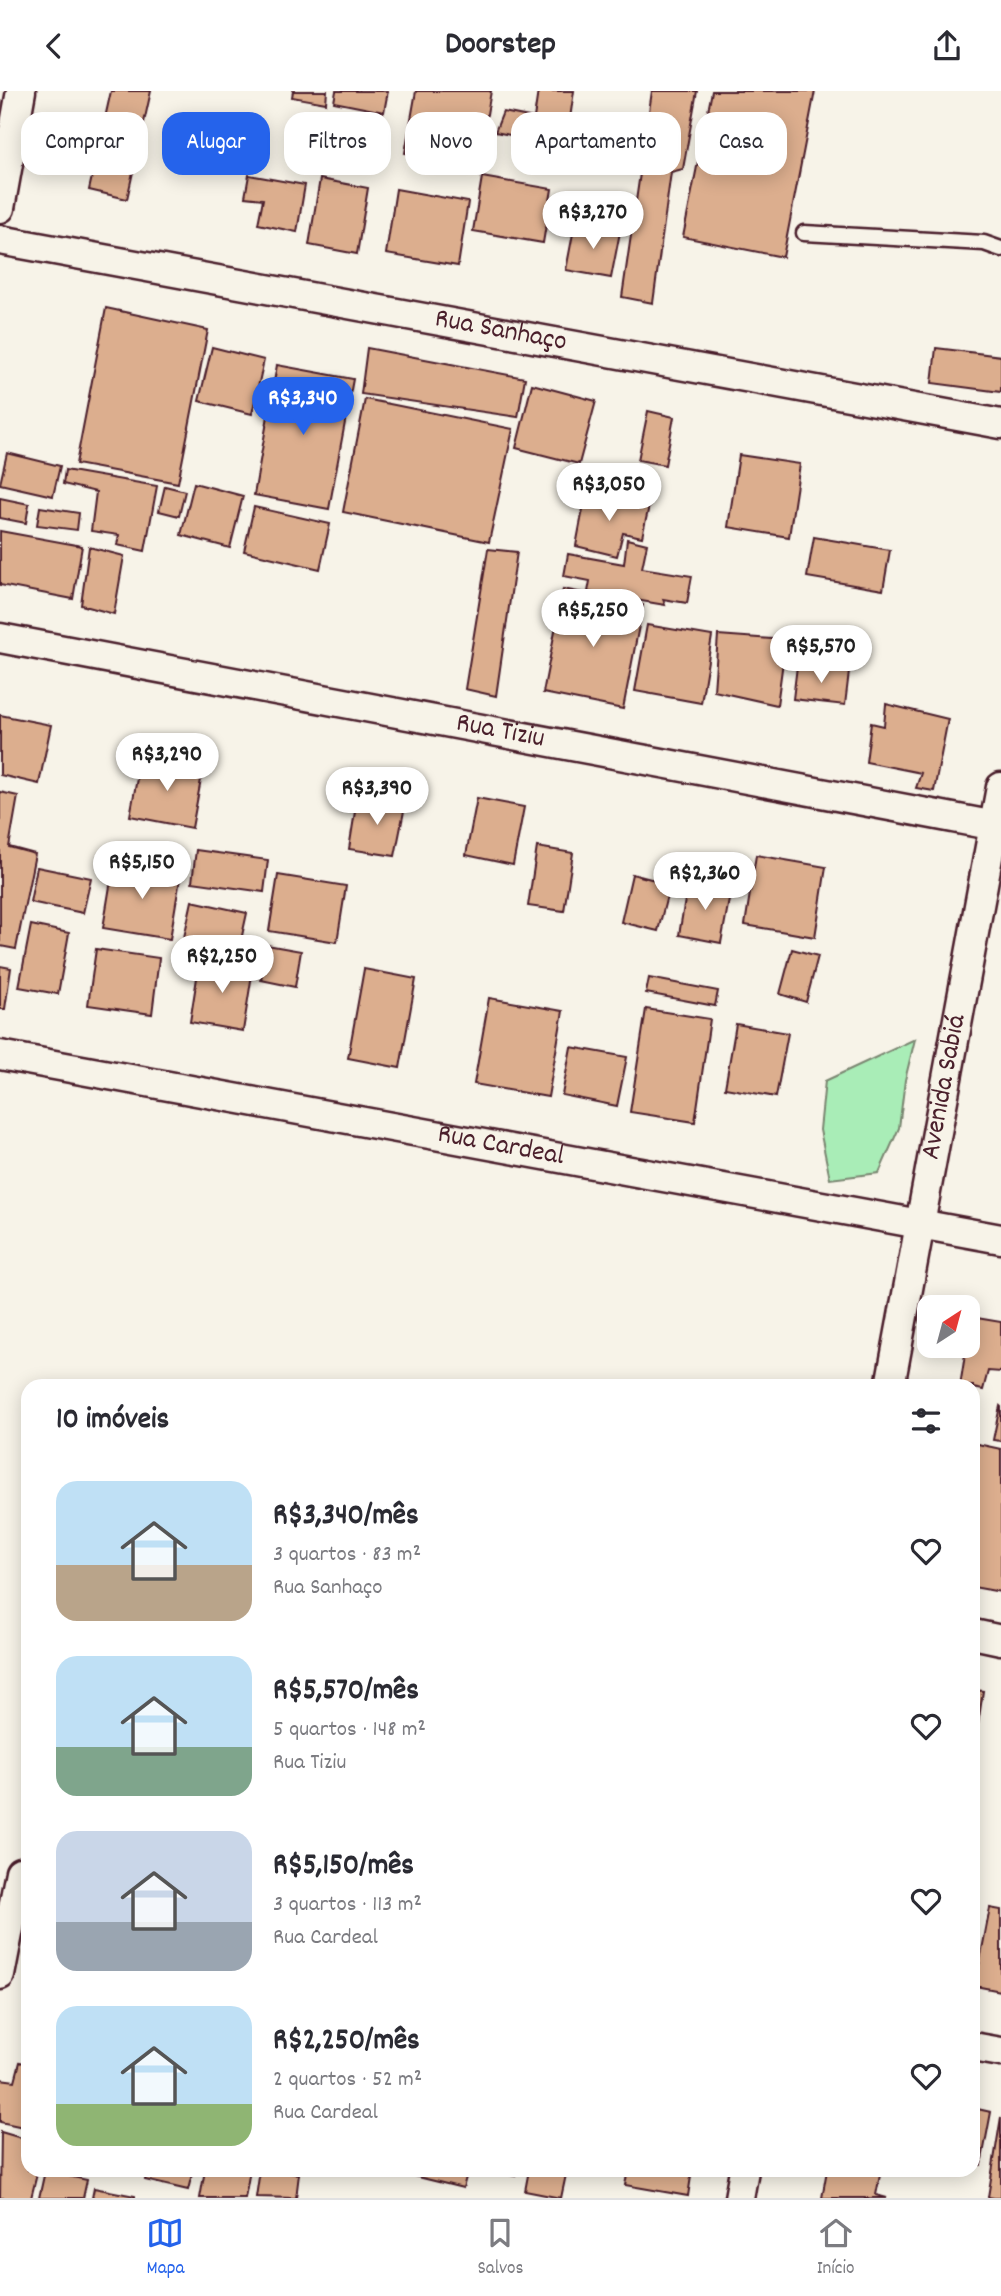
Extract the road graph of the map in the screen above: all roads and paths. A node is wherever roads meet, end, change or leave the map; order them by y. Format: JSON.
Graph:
{"nodes":[{"id":1,"x":21,"y":91,"type":"edge"},
{"id":2,"x":0,"y":208,"type":"edge"},
{"id":3,"x":804,"y":233,"type":"dead end"},
{"id":4,"x":0,"y":240,"type":"edge"},
{"id":5,"x":1001,"y":249,"type":"edge"},
{"id":6,"x":1001,"y":424,"type":"edge"},
{"id":7,"x":0,"y":638,"type":"edge"},
{"id":8,"x":1001,"y":787,"type":"edge"},
{"id":9,"x":998,"y":826,"type":"edge"},
{"id":10,"x":0,"y":1055,"type":"edge"},
{"id":11,"x":920,"y":1224,"type":"junction"},
{"id":12,"x":1001,"y":1239,"type":"edge"},
{"id":13,"x":891,"y":1379,"type":"edge"},
{"id":14,"x":980,"y":1636,"type":"edge"},
{"id":15,"x":1001,"y":1640,"type":"edge"},
{"id":16,"x":16,"y":1871,"type":"edge"},
{"id":17,"x":0,"y":1975,"type":"edge"},
{"id":18,"x":980,"y":2048,"type":"edge"},
{"id":19,"x":1001,"y":2052,"type":"edge"},
{"id":20,"x":743,"y":2177,"type":"edge"},
{"id":21,"x":739,"y":2198,"type":"edge"}],
"edges":[{"from":1,"to":2,"type":"street"},
{"from":3,"to":5,"type":"lane"},
{"from":4,"to":6,"type":"street","name":"Rua Sanhaço"},
{"from":7,"to":9,"type":"street","name":"Rua Tiziu"},
{"from":8,"to":9,"type":"street","name":"Avenida Sabiá"},
{"from":9,"to":11,"type":"street","name":"Avenida Sabiá"},
{"from":10,"to":11,"type":"street","name":"Rua Cardeal"},
{"from":11,"to":12,"type":"street","name":"Rua Cardeal"},
{"from":11,"to":13,"type":"street","name":"Avenida Sabiá"},
{"from":14,"to":15,"type":"street"},
{"from":16,"to":17,"type":"street"},
{"from":18,"to":19,"type":"street"},
{"from":20,"to":21,"type":"street"}]}
